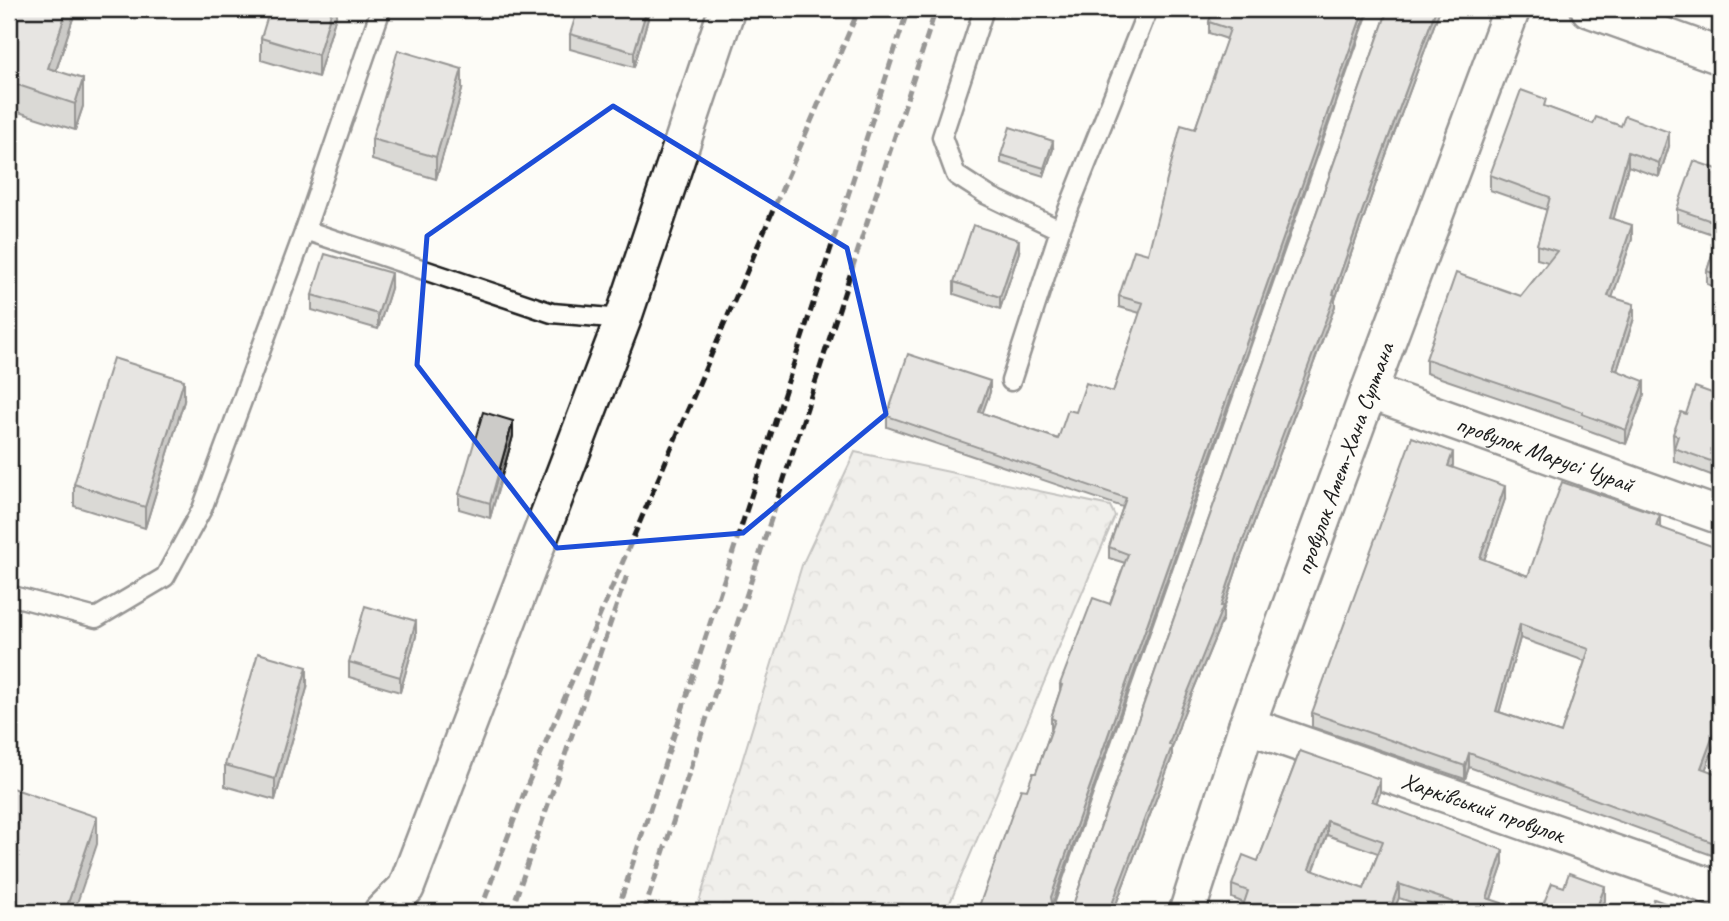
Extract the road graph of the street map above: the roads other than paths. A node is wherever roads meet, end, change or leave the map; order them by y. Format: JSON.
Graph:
{"nodes":[{"id":1,"x":381,"y":9,"type":"edge"},
{"id":2,"x":727,"y":9,"type":"edge"},
{"id":3,"x":984,"y":9,"type":"edge"},
{"id":4,"x":1148,"y":9,"type":"edge"},
{"id":5,"x":1380,"y":9,"type":"edge"},
{"id":6,"x":1512,"y":9,"type":"edge"},
{"id":7,"x":1589,"y":9,"type":"edge"},
{"id":8,"x":1720,"y":56,"type":"edge"},
{"id":9,"x":305,"y":230,"type":"junction"},
{"id":10,"x":1060,"y":230,"type":"junction"},
{"id":11,"x":623,"y":319,"type":"junction"},
{"id":12,"x":1011,"y":381,"type":"dead end"},
{"id":13,"x":1369,"y":391,"type":"junction"},
{"id":14,"x":1720,"y":516,"type":"edge"},
{"id":15,"x":9,"y":595,"type":"edge"},
{"id":16,"x":1248,"y":725,"type":"junction"},
{"id":17,"x":1720,"y":890,"type":"edge"},
{"id":18,"x":382,"y":912,"type":"edge"},
{"id":19,"x":1062,"y":912,"type":"edge"},
{"id":20,"x":1187,"y":912,"type":"edge"}],
"edges":[{"from":1,"to":9,"type":"lane"},
{"from":2,"to":11,"type":"street"},
{"from":3,"to":10,"type":"lane"},
{"from":4,"to":10,"type":"lane"},
{"from":5,"to":19,"type":"lane"},
{"from":6,"to":13,"type":"street","name":"провулок Амет-Хана Султана"},
{"from":7,"to":8,"type":"street"},
{"from":9,"to":11,"type":"lane"},
{"from":9,"to":15,"type":"lane"},
{"from":10,"to":12,"type":"lane"},
{"from":11,"to":18,"type":"street"},
{"from":13,"to":14,"type":"street","name":"провулок Марусі Чурай"},
{"from":13,"to":16,"type":"street","name":"провулок Амет-Хана Султана"},
{"from":16,"to":17,"type":"street","name":"Харківський провулок"},
{"from":16,"to":20,"type":"street","name":"провулок Амет-Хана Султана"}]}
